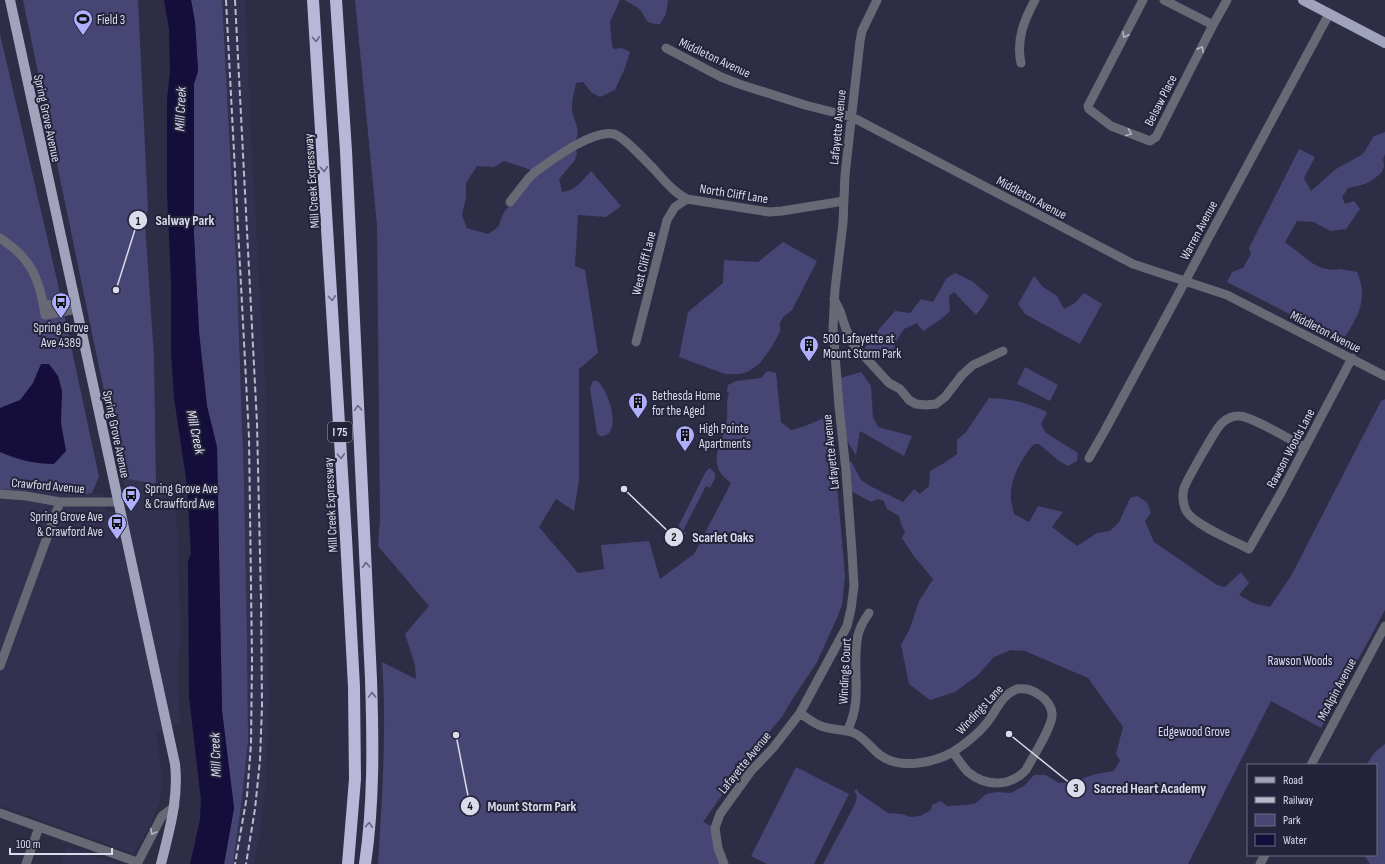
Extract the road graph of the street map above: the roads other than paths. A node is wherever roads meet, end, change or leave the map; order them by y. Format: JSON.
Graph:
{"nodes":[{"id":1,"x":10,"y":0,"type":"edge"},
{"id":2,"x":314,"y":0,"type":"edge"},
{"id":3,"x":336,"y":0,"type":"edge"},
{"id":4,"x":876,"y":0,"type":"edge"},
{"id":5,"x":1035,"y":0,"type":"edge"},
{"id":6,"x":1143,"y":0,"type":"edge"},
{"id":7,"x":1164,"y":0,"type":"edge"},
{"id":8,"x":1227,"y":0,"type":"edge"},
{"id":9,"x":1303,"y":0,"type":"edge"},
{"id":10,"x":1329,"y":14,"type":"junction"},
{"id":11,"x":1213,"y":25,"type":"junction"},
{"id":12,"x":1385,"y":43,"type":"edge"},
{"id":13,"x":666,"y":48,"type":"dead end"},
{"id":14,"x":1021,"y":63,"type":"dead end"},
{"id":15,"x":852,"y":116,"type":"junction"},
{"id":16,"x":687,"y":199,"type":"junction"},
{"id":17,"x":844,"y":200,"type":"junction"},
{"id":18,"x":510,"y":202,"type":"dead end"},
{"id":19,"x":0,"y":238,"type":"edge"},
{"id":20,"x":1185,"y":282,"type":"junction"},
{"id":21,"x":834,"y":299,"type":"junction"},
{"id":22,"x":43,"y":304,"type":"junction"},
{"id":23,"x":76,"y":304,"type":"junction"},
{"id":24,"x":636,"y":342,"type":"dead end"},
{"id":25,"x":1003,"y":351,"type":"dead end"},
{"id":26,"x":1352,"y":358,"type":"junction"},
{"id":27,"x":1385,"y":376,"type":"edge"},
{"id":28,"x":1304,"y":447,"type":"junction"},
{"id":29,"x":1089,"y":458,"type":"dead end"},
{"id":30,"x":0,"y":494,"type":"edge"},
{"id":31,"x":60,"y":502,"type":"junction"},
{"id":32,"x":118,"y":502,"type":"junction"},
{"id":33,"x":869,"y":612,"type":"dead end"},
{"id":34,"x":1385,"y":626,"type":"edge"},
{"id":35,"x":0,"y":666,"type":"edge"},
{"id":36,"x":800,"y":713,"type":"junction"},
{"id":37,"x":847,"y":731,"type":"junction"},
{"id":38,"x":953,"y":752,"type":"junction"},
{"id":39,"x":1312,"y":764,"type":"edge"},
{"id":40,"x":175,"y":806,"type":"junction"},
{"id":41,"x":0,"y":813,"type":"edge"},
{"id":42,"x":39,"y":827,"type":"junction"},
{"id":43,"x":137,"y":863,"type":"edge"},
{"id":44,"x":26,"y":864,"type":"edge"},
{"id":45,"x":161,"y":864,"type":"edge"},
{"id":46,"x":348,"y":864,"type":"edge"},
{"id":47,"x":365,"y":864,"type":"edge"},
{"id":48,"x":724,"y":864,"type":"edge"}],
"edges":[{"from":1,"to":23,"type":"main road","name":"Spring Grove Avenue"},
{"from":2,"to":46,"type":"highway","name":"Mill Creek Expressway","number":"I 75","one_way":true},
{"from":47,"to":3,"type":"highway","number":"I 75","one_way":true},
{"from":4,"to":15,"type":"street","name":"Lafayette Avenue"},
{"from":5,"to":14,"type":"street"},
{"from":6,"to":11,"type":"street","name":"Belsaw Place","one_way":true},
{"from":7,"to":11,"type":"street"},
{"from":8,"to":11,"type":"street","name":"Belsaw Place"},
{"from":9,"to":10,"type":"main road"},
{"from":10,"to":12,"type":"main road"},
{"from":10,"to":20,"type":"street","name":"Warren Avenue"},
{"from":13,"to":15,"type":"street","name":"Middleton Avenue"},
{"from":15,"to":17,"type":"street","name":"Lafayette Avenue"},
{"from":15,"to":20,"type":"street","name":"Middleton Avenue"},
{"from":16,"to":17,"type":"street","name":"North Cliff Lane"},
{"from":16,"to":18,"type":"street","name":"North Cliff Lane"},
{"from":16,"to":24,"type":"street","name":"West Cliff Lane"},
{"from":17,"to":21,"type":"street","name":"Lafayette Avenue"},
{"from":19,"to":22,"type":"street"},
{"from":20,"to":26,"type":"street","name":"Middleton Avenue"},
{"from":20,"to":29,"type":"street","name":"Warren Avenue"},
{"from":21,"to":25,"type":"street"},
{"from":21,"to":36,"type":"street","name":"Lafayette Avenue"},
{"from":22,"to":23,"type":"street"},
{"from":22,"to":23,"type":"street"},
{"from":23,"to":32,"type":"main road","name":"Spring Grove Avenue"},
{"from":26,"to":27,"type":"street","name":"Middleton Avenue"},
{"from":26,"to":28,"type":"street","name":"Rawson Woods Lane"},
{"from":28,"to":28,"type":"street","name":"Rawson Woods Lane"},
{"from":30,"to":31,"type":"street","name":"Crawford Avenue"},
{"from":31,"to":32,"type":"street","name":"Crawford Avenue"},
{"from":31,"to":35,"type":"street"},
{"from":32,"to":40,"type":"main road","name":"Spring Grove Avenue"},
{"from":33,"to":37,"type":"street","name":"Windings Court"},
{"from":34,"to":39,"type":"street","name":"McAlpin Avenue"},
{"from":36,"to":37,"type":"street","name":"Windings Lane"},
{"from":36,"to":48,"type":"street","name":"Lafayette Avenue"},
{"from":37,"to":38,"type":"street","name":"Windings Lane"},
{"from":38,"to":38,"type":"street","name":"Windings Lane"},
{"from":40,"to":43,"type":"street","one_way":true},
{"from":40,"to":45,"type":"main road","name":"Spring Grove Avenue"},
{"from":41,"to":42,"type":"street"},
{"from":42,"to":43,"type":"street"},
{"from":42,"to":44,"type":"street"}]}
